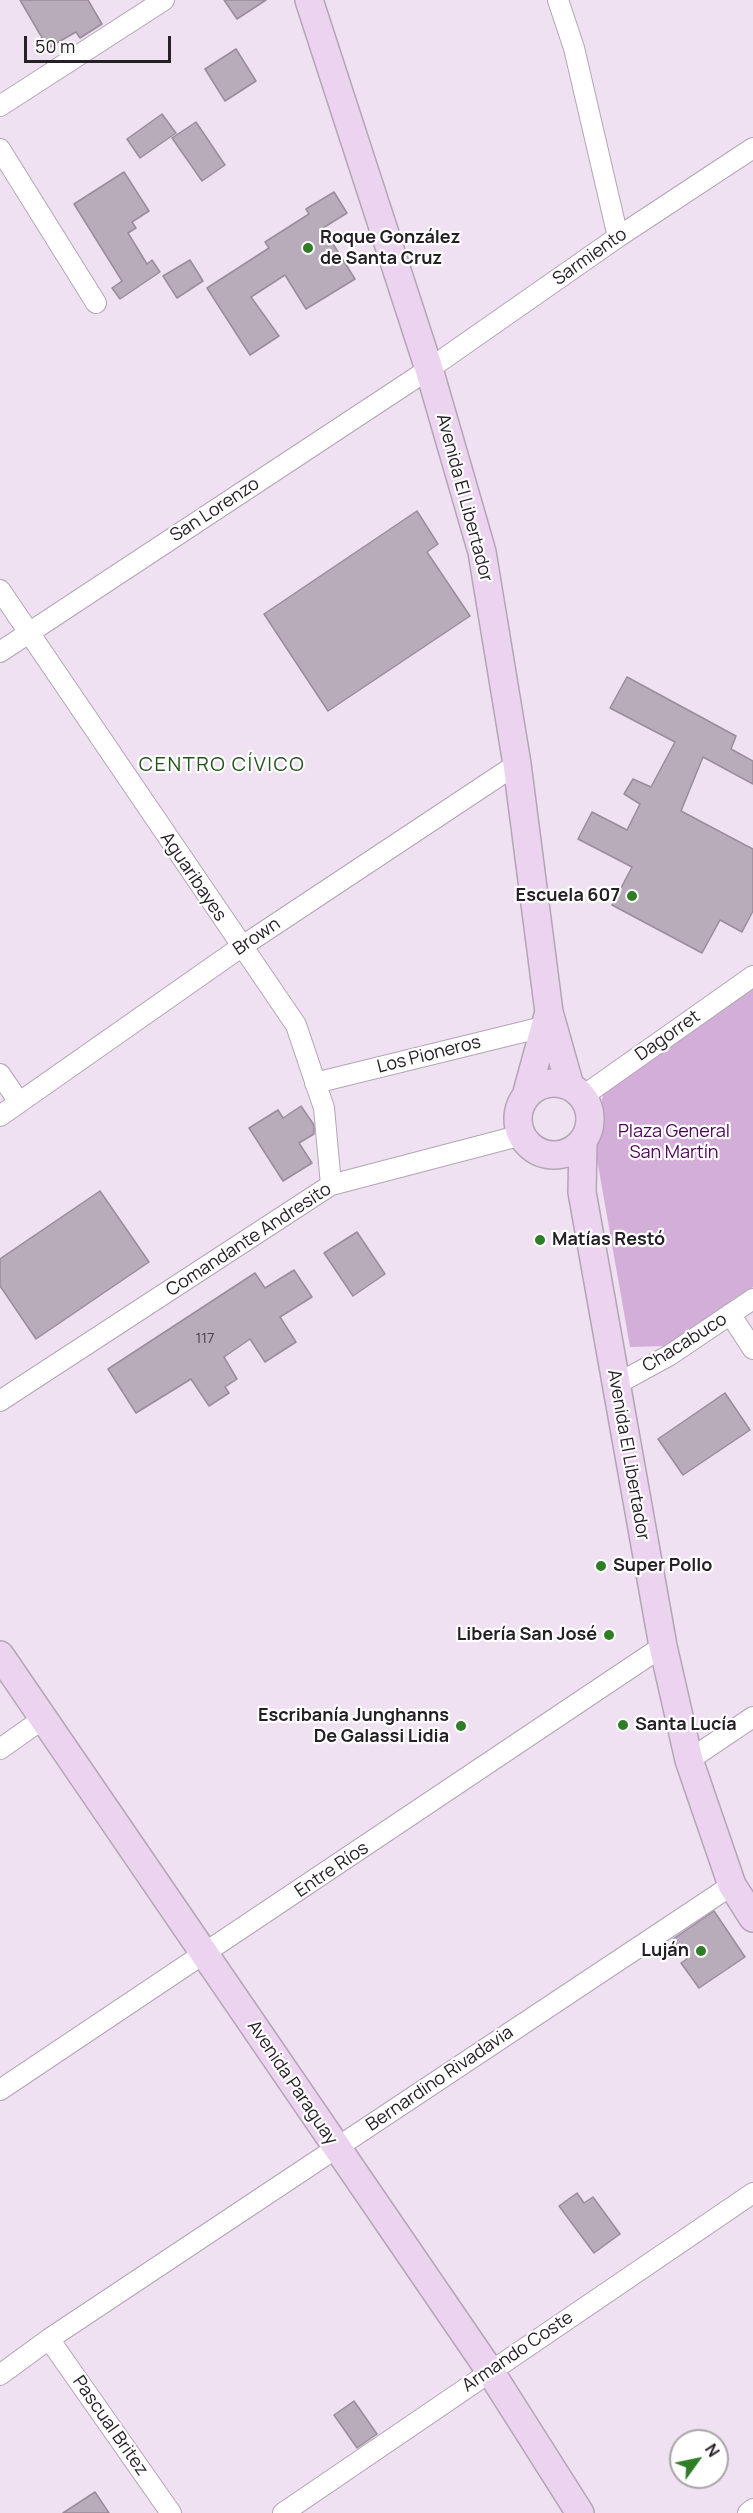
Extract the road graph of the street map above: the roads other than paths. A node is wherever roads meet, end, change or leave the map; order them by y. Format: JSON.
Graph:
{"nodes":[{"id":1,"x":164,"y":0,"type":"edge"},
{"id":2,"x":309,"y":0,"type":"edge"},
{"id":3,"x":558,"y":0,"type":"edge"},
{"id":4,"x":0,"y":106,"type":"edge"},
{"id":5,"x":753,"y":148,"type":"edge"},
{"id":6,"x":0,"y":149,"type":"edge"},
{"id":7,"x":618,"y":237,"type":"junction"},
{"id":8,"x":96,"y":303,"type":"dead end"},
{"id":9,"x":429,"y":369,"type":"junction"},
{"id":10,"x":0,"y":591,"type":"edge"},
{"id":11,"x":28,"y":633,"type":"junction"},
{"id":12,"x":0,"y":652,"type":"edge"},
{"id":13,"x":517,"y":764,"type":"junction"},
{"id":14,"x":241,"y":947,"type":"junction"},
{"id":15,"x":753,"y":976,"type":"edge"},
{"id":16,"x":546,"y":1020,"type":"junction"},
{"id":17,"x":0,"y":1074,"type":"edge"},
{"id":18,"x":315,"y":1083,"type":"junction"},
{"id":19,"x":576,"y":1091,"type":"junction"},
{"id":20,"x":526,"y":1096,"type":"junction"},
{"id":21,"x":19,"y":1102,"type":"junction"},
{"id":22,"x":0,"y":1116,"type":"edge"},
{"id":23,"x":522,"y":1135,"type":"junction"},
{"id":24,"x":583,"y":1141,"type":"junction"},
{"id":25,"x":554,"y":1155,"type":"junction"},
{"id":26,"x":331,"y":1185,"type":"junction"},
{"id":27,"x":582,"y":1192,"type":"junction"},
{"id":28,"x":753,"y":1299,"type":"edge"},
{"id":29,"x":730,"y":1314,"type":"junction"},
{"id":30,"x":753,"y":1349,"type":"edge"},
{"id":31,"x":615,"y":1385,"type":"junction"},
{"id":32,"x":0,"y":1401,"type":"edge"},
{"id":33,"x":663,"y":1646,"type":"junction"},
{"id":34,"x":0,"y":1655,"type":"edge"},
{"id":35,"x":753,"y":1717,"type":"edge"},
{"id":36,"x":44,"y":1718,"type":"junction"},
{"id":37,"x":0,"y":1749,"type":"edge"},
{"id":38,"x":689,"y":1760,"type":"junction"},
{"id":39,"x":732,"y":1885,"type":"junction"},
{"id":40,"x":753,"y":1918,"type":"edge"},
{"id":41,"x":206,"y":1955,"type":"junction"},
{"id":42,"x":0,"y":2091,"type":"edge"},
{"id":43,"x":336,"y":2147,"type":"junction"},
{"id":44,"x":753,"y":2193,"type":"edge"},
{"id":45,"x":49,"y":2339,"type":"junction"},
{"id":46,"x":4,"y":2364,"type":"edge"},
{"id":47,"x":490,"y":2371,"type":"junction"},
{"id":48,"x":753,"y":2509,"type":"edge"},
{"id":49,"x":171,"y":2513,"type":"edge"},
{"id":50,"x":284,"y":2513,"type":"edge"},
{"id":51,"x":580,"y":2513,"type":"edge"},
{"id":52,"x":747,"y":2513,"type":"edge"}],
"edges":[{"from":1,"to":4,"type":"street"},
{"from":2,"to":9,"type":"main road","name":"Avenida El Libertador"},
{"from":3,"to":7,"type":"street"},
{"from":5,"to":7,"type":"street","name":"Sarmiento"},
{"from":6,"to":8,"type":"street"},
{"from":7,"to":9,"type":"street","name":"Sarmiento"},
{"from":9,"to":11,"type":"street","name":"San Lorenzo"},
{"from":9,"to":13,"type":"main road","name":"Avenida El Libertador"},
{"from":10,"to":11,"type":"street","name":"Aguaribayes"},
{"from":11,"to":12,"type":"street","name":"San Lorenzo"},
{"from":11,"to":14,"type":"street","name":"Aguaribayes"},
{"from":13,"to":14,"type":"street","name":"Brown"},
{"from":13,"to":16,"type":"main road","name":"Avenida El Libertador"},
{"from":14,"to":18,"type":"street","name":"Aguaribayes"},
{"from":14,"to":21,"type":"street","name":"Brown"},
{"from":15,"to":19,"type":"street","name":"Dagorret"},
{"from":16,"to":18,"type":"street","name":"Los Pioneros"},
{"from":16,"to":19,"type":"main road","name":"Avenida El Libertador"},
{"from":16,"to":20,"type":"main road","name":"Avenida El Libertador"},
{"from":17,"to":21,"type":"street"},
{"from":18,"to":26,"type":"street","name":"Aguaribayes"},
{"from":19,"to":20,"type":"main road"},
{"from":19,"to":24,"type":"main road"},
{"from":20,"to":23,"type":"main road"},
{"from":21,"to":22,"type":"street","name":"Brown"},
{"from":23,"to":25,"type":"main road"},
{"from":23,"to":26,"type":"street","name":"Comandante Andresito"},
{"from":24,"to":25,"type":"main road"},
{"from":24,"to":27,"type":"main road","name":"Avenida El Libertador"},
{"from":25,"to":27,"type":"main road","name":"Avenida El Libertador"},
{"from":26,"to":32,"type":"street","name":"Comandante Andresito"},
{"from":27,"to":31,"type":"main road","name":"Avenida El Libertador"},
{"from":28,"to":29,"type":"street","name":"Chacabuco"},
{"from":29,"to":30,"type":"street"},
{"from":29,"to":31,"type":"street","name":"Chacabuco"},
{"from":31,"to":33,"type":"main road","name":"Avenida El Libertador"},
{"from":33,"to":38,"type":"main road","name":"Avenida El Libertador"},
{"from":33,"to":41,"type":"street","name":"Entre Ríos"},
{"from":34,"to":36,"type":"main road","name":"Avenida Paraguay"},
{"from":35,"to":38,"type":"street"},
{"from":36,"to":37,"type":"street"},
{"from":36,"to":41,"type":"main road","name":"Avenida Paraguay"},
{"from":38,"to":39,"type":"main road","name":"Avenida El Libertador"},
{"from":39,"to":40,"type":"main road","name":"Avenida El Libertador"},
{"from":39,"to":43,"type":"street","name":"Bernardino Rivadavia"},
{"from":41,"to":42,"type":"street","name":"Entre Ríos"},
{"from":41,"to":43,"type":"main road","name":"Avenida Paraguay"},
{"from":43,"to":45,"type":"street","name":"Bernardino Rivadavia"},
{"from":43,"to":47,"type":"main road","name":"Avenida Paraguay"},
{"from":44,"to":47,"type":"street","name":"Armando Coste"},
{"from":45,"to":46,"type":"street","name":"Bernardino Rivadavia"},
{"from":45,"to":49,"type":"street","name":"Pascual Britez"},
{"from":47,"to":50,"type":"street","name":"Armando Coste"},
{"from":47,"to":51,"type":"main road","name":"Avenida Paraguay"},
{"from":48,"to":52,"type":"street"}]}
